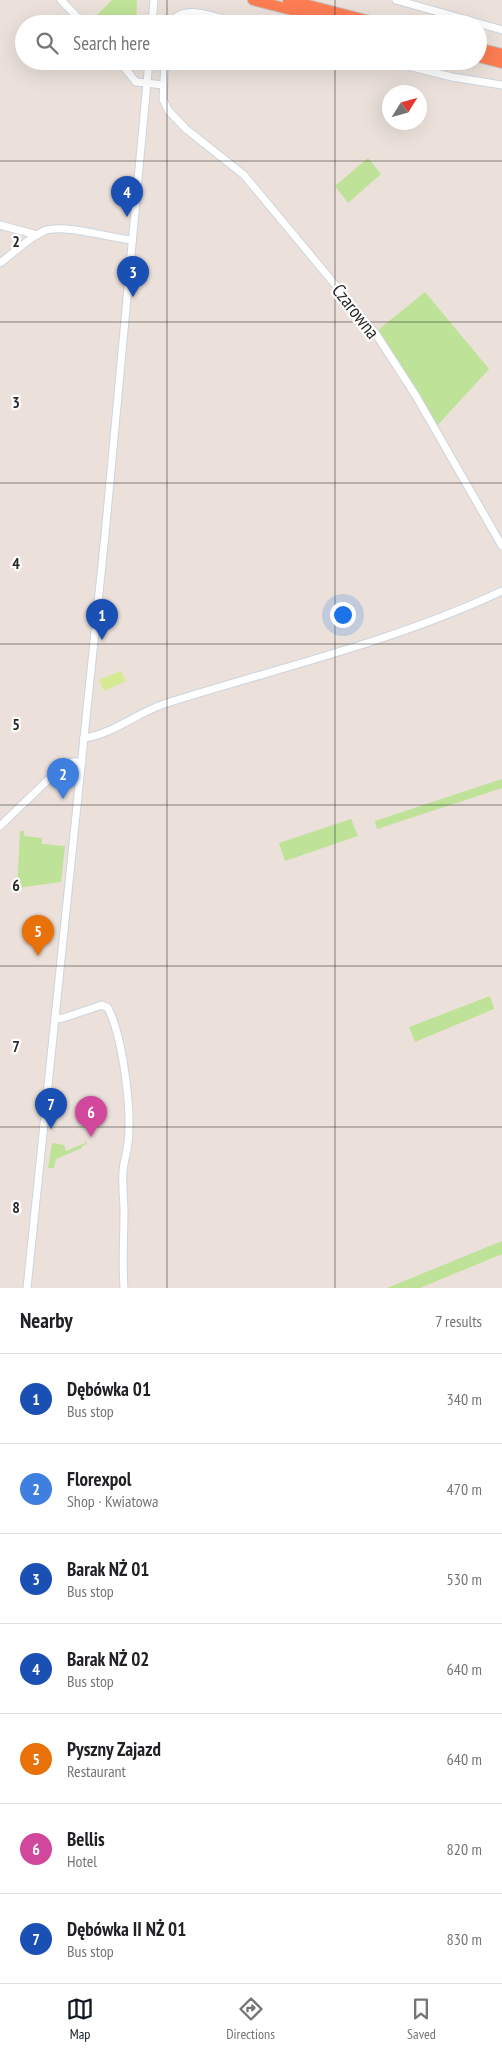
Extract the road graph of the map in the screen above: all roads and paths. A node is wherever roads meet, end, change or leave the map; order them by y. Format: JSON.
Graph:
{"nodes":[{"id":1,"x":154,"y":0,"type":"edge"},
{"id":2,"x":253,"y":0,"type":"edge"},
{"id":3,"x":288,"y":0,"type":"edge"},
{"id":4,"x":396,"y":0,"type":"edge"},
{"id":5,"x":61,"y":1,"type":"edge"},
{"id":6,"x":75,"y":15,"type":"edge"},
{"id":7,"x":153,"y":15,"type":"edge"},
{"id":8,"x":179,"y":15,"type":"edge"},
{"id":9,"x":206,"y":15,"type":"edge"},
{"id":10,"x":312,"y":15,"type":"edge"},
{"id":11,"x":347,"y":15,"type":"edge"},
{"id":12,"x":449,"y":15,"type":"edge"},
{"id":13,"x":487,"y":26,"type":"edge"},
{"id":14,"x":502,"y":30,"type":"edge"},
{"id":15,"x":487,"y":50,"type":"edge"},
{"id":16,"x":502,"y":54,"type":"edge"},
{"id":17,"x":487,"y":59,"type":"edge"},
{"id":18,"x":502,"y":63,"type":"edge"},
{"id":19,"x":126,"y":70,"type":"edge"},
{"id":20,"x":148,"y":70,"type":"edge"},
{"id":21,"x":164,"y":70,"type":"edge"},
{"id":22,"x":424,"y":70,"type":"edge"},
{"id":23,"x":146,"y":83,"type":"junction"},
{"id":24,"x":163,"y":85,"type":"junction"},
{"id":25,"x":502,"y":85,"type":"edge"},
{"id":26,"x":0,"y":225,"type":"edge"},
{"id":27,"x":37,"y":235,"type":"junction"},
{"id":28,"x":132,"y":240,"type":"junction"},
{"id":29,"x":0,"y":263,"type":"edge"},
{"id":30,"x":502,"y":546,"type":"edge"},
{"id":31,"x":502,"y":591,"type":"edge"},
{"id":32,"x":84,"y":738,"type":"junction"},
{"id":33,"x":82,"y":762,"type":"junction"},
{"id":34,"x":0,"y":826,"type":"edge"},
{"id":35,"x":56,"y":1019,"type":"junction"},
{"id":36,"x":28,"y":1288,"type":"edge"},
{"id":37,"x":124,"y":1288,"type":"edge"}],
"edges":[{"from":1,"to":7,"type":"street"},
{"from":2,"to":10,"type":"highway"},
{"from":3,"to":11,"type":"highway"},
{"from":4,"to":12,"type":"street"},
{"from":5,"to":6,"type":"street"},
{"from":8,"to":9,"type":"street"},
{"from":13,"to":14,"type":"street"},
{"from":15,"to":16,"type":"highway"},
{"from":17,"to":18,"type":"highway"},
{"from":19,"to":23,"type":"street"},
{"from":20,"to":23,"type":"street"},
{"from":21,"to":24,"type":"street"},
{"from":22,"to":25,"type":"street"},
{"from":23,"to":24,"type":"street"},
{"from":23,"to":28,"type":"street"},
{"from":24,"to":30,"type":"street","name":"Czarowna"},
{"from":26,"to":27,"type":"street"},
{"from":27,"to":28,"type":"street"},
{"from":27,"to":29,"type":"street"},
{"from":28,"to":32,"type":"street"},
{"from":31,"to":32,"type":"street"},
{"from":32,"to":33,"type":"street"},
{"from":33,"to":34,"type":"street"},
{"from":33,"to":35,"type":"street"},
{"from":35,"to":36,"type":"street"},
{"from":35,"to":37,"type":"street"}]}
